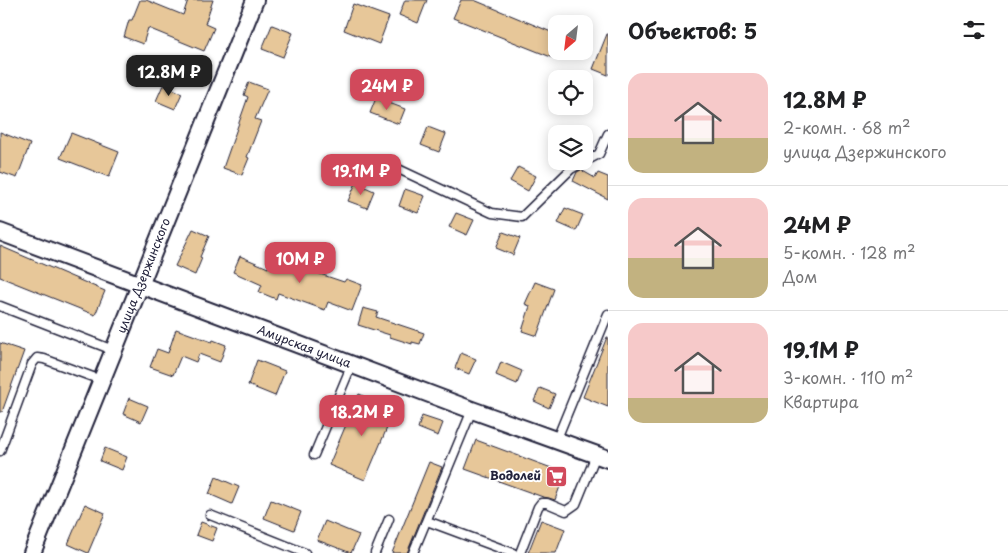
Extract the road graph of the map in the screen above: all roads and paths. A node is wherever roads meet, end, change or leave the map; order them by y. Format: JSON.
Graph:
{"nodes":[{"id":1,"x":256,"y":0,"type":"edge"},
{"id":2,"x":608,"y":134,"type":"edge"},
{"id":3,"x":392,"y":166,"type":"dead end"},
{"id":4,"x":0,"y":232,"type":"edge"},
{"id":5,"x":140,"y":284,"type":"junction"},
{"id":6,"x":0,"y":306,"type":"edge"},
{"id":7,"x":608,"y":314,"type":"edge"},
{"id":8,"x":113,"y":350,"type":"junction"},
{"id":9,"x":352,"y":364,"type":"junction"},
{"id":10,"x":102,"y":380,"type":"junction"},
{"id":11,"x":472,"y":410,"type":"junction"},
{"id":12,"x":556,"y":441,"type":"junction"},
{"id":13,"x":0,"y":451,"type":"edge"},
{"id":14,"x":314,"y":456,"type":"dead end"},
{"id":15,"x":602,"y":457,"type":"edge"},
{"id":16,"x":210,"y":515,"type":"dead end"},
{"id":17,"x":389,"y":519,"type":"dead end"},
{"id":18,"x":427,"y":521,"type":"junction"},
{"id":19,"x":32,"y":553,"type":"edge"},
{"id":20,"x":305,"y":553,"type":"edge"},
{"id":21,"x":375,"y":553,"type":"edge"},
{"id":22,"x":413,"y":553,"type":"edge"},
{"id":23,"x":513,"y":553,"type":"edge"},
{"id":24,"x":520,"y":553,"type":"edge"}],
"edges":[{"from":1,"to":5,"type":"street","name":"улица Дзержинского"},
{"from":2,"to":3,"type":"lane"},
{"from":4,"to":5,"type":"street","name":"Амурская улица"},
{"from":5,"to":8,"type":"street","name":"улица Дзержинского"},
{"from":5,"to":9,"type":"street","name":"Амурская улица"},
{"from":6,"to":8,"type":"lane"},
{"from":7,"to":12,"type":"lane"},
{"from":8,"to":10,"type":"street","name":"улица Дзержинского"},
{"from":9,"to":11,"type":"street","name":"Амурская улица"},
{"from":9,"to":14,"type":"lane"},
{"from":10,"to":13,"type":"lane"},
{"from":10,"to":19,"type":"street","name":"улица Дзержинского"},
{"from":11,"to":12,"type":"street","name":"Амурская улица"},
{"from":11,"to":18,"type":"lane"},
{"from":12,"to":15,"type":"street","name":"Амурская улица"},
{"from":15,"to":24,"type":"lane"},
{"from":16,"to":20,"type":"lane"},
{"from":17,"to":21,"type":"lane"},
{"from":18,"to":22,"type":"lane"},
{"from":18,"to":23,"type":"lane"}]}
